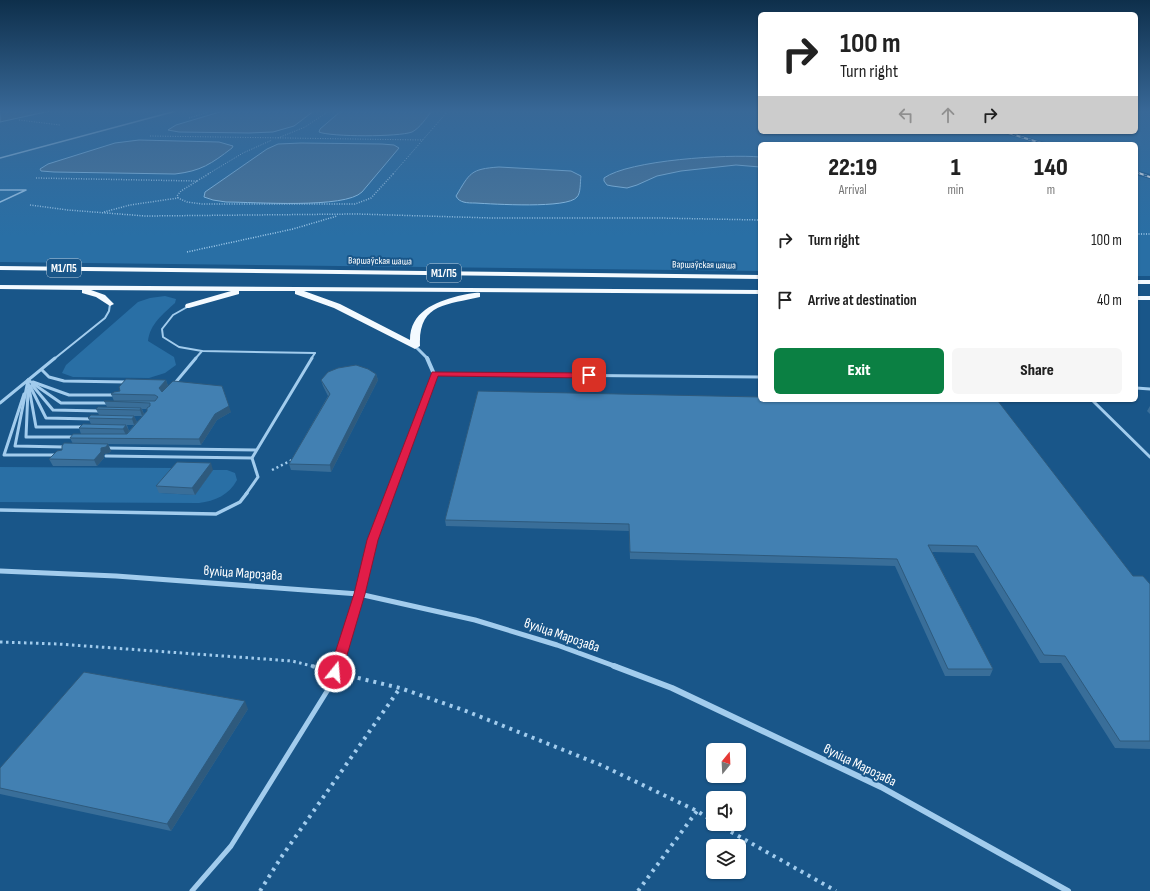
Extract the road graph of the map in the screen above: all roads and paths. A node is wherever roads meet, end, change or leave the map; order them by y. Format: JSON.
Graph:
{"nodes":[{"id":1,"x":20,"y":153,"type":"edge"},
{"id":2,"x":244,"y":153,"type":"edge"},
{"id":3,"x":412,"y":153,"type":"edge"},
{"id":4,"x":0,"y":158,"type":"edge"},
{"id":5,"x":32,"y":178,"type":"dead end"},
{"id":6,"x":197,"y":181,"type":"junction"},
{"id":7,"x":0,"y":190,"type":"edge"},
{"id":8,"x":178,"y":198,"type":"junction"},
{"id":9,"x":1,"y":202,"type":"edge"},
{"id":10,"x":26,"y":205,"type":"dead end"},
{"id":11,"x":102,"y":212,"type":"junction"},
{"id":12,"x":341,"y":214,"type":"junction"},
{"id":13,"x":758,"y":220,"type":"edge"},
{"id":14,"x":1138,"y":234,"type":"edge"},
{"id":15,"x":1150,"y":234,"type":"edge"},
{"id":16,"x":183,"y":252,"type":"dead end"},
{"id":17,"x":0,"y":268,"type":"edge"},
{"id":18,"x":758,"y":277,"type":"edge"},
{"id":19,"x":1138,"y":282,"type":"edge"},
{"id":20,"x":1150,"y":282,"type":"edge"},
{"id":21,"x":0,"y":286,"type":"edge"},
{"id":22,"x":69,"y":287,"type":"junction"},
{"id":23,"x":260,"y":288,"type":"junction"},
{"id":24,"x":290,"y":289,"type":"junction"},
{"id":25,"x":505,"y":291,"type":"junction"},
{"id":26,"x":758,"y":292,"type":"edge"},
{"id":27,"x":1138,"y":298,"type":"edge"},
{"id":28,"x":1150,"y":298,"type":"edge"},
{"id":29,"x":110,"y":304,"type":"joint"},
{"id":30,"x":189,"y":306,"type":"joint"},
{"id":31,"x":415,"y":346,"type":"junction"},
{"id":32,"x":202,"y":351,"type":"junction"},
{"id":33,"x":42,"y":370,"type":"junction"},
{"id":34,"x":434,"y":374,"type":"junction"},
{"id":35,"x":758,"y":378,"type":"edge"},
{"id":36,"x":28,"y":380,"type":"junction"},
{"id":37,"x":128,"y":382,"type":"edge"},
{"id":38,"x":167,"y":382,"type":"edge"},
{"id":39,"x":175,"y":383,"type":"junction"},
{"id":40,"x":172,"y":387,"type":"edge"},
{"id":41,"x":1138,"y":388,"type":"edge"},
{"id":42,"x":1150,"y":389,"type":"edge"},
{"id":43,"x":120,"y":395,"type":"edge"},
{"id":44,"x":1094,"y":402,"type":"edge"},
{"id":45,"x":0,"y":403,"type":"edge"},
{"id":46,"x":109,"y":403,"type":"edge"},
{"id":47,"x":105,"y":411,"type":"edge"},
{"id":48,"x":98,"y":419,"type":"edge"},
{"id":49,"x":90,"y":428,"type":"edge"},
{"id":50,"x":80,"y":438,"type":"edge"},
{"id":51,"x":70,"y":447,"type":"edge"},
{"id":52,"x":101,"y":448,"type":"edge"},
{"id":53,"x":257,"y":450,"type":"junction"},
{"id":54,"x":62,"y":455,"type":"edge"},
{"id":55,"x":106,"y":456,"type":"dead end"},
{"id":56,"x":1150,"y":457,"type":"edge"},
{"id":57,"x":252,"y":458,"type":"junction"},
{"id":58,"x":296,"y":458,"type":"edge"},
{"id":59,"x":258,"y":477,"type":"junction"},
{"id":60,"x":0,"y":510,"type":"edge"},
{"id":61,"x":0,"y":572,"type":"edge"},
{"id":62,"x":359,"y":594,"type":"junction"},
{"id":63,"x":0,"y":642,"type":"edge"},
{"id":64,"x":335,"y":672,"type":"junction"},
{"id":65,"x":400,"y":688,"type":"junction"},
{"id":66,"x":697,"y":811,"type":"junction"},
{"id":67,"x":706,"y":817,"type":"edge"},
{"id":68,"x":729,"y":831,"type":"edge"},
{"id":69,"x":192,"y":891,"type":"edge"},
{"id":70,"x":260,"y":891,"type":"edge"},
{"id":71,"x":638,"y":891,"type":"edge"},
{"id":72,"x":836,"y":891,"type":"edge"},
{"id":73,"x":1068,"y":891,"type":"edge"}],
"edges":[{"from":1,"to":4,"type":"lane"},
{"from":2,"to":6,"type":"path"},
{"from":3,"to":8,"type":"path"},
{"from":5,"to":6,"type":"path"},
{"from":6,"to":8,"type":"path"},
{"from":7,"to":9,"type":"lane"},
{"from":8,"to":11,"type":"path"},
{"from":10,"to":11,"type":"path"},
{"from":11,"to":12,"type":"path"},
{"from":12,"to":13,"type":"path"},
{"from":12,"to":16,"type":"path"},
{"from":14,"to":15,"type":"path"},
{"from":17,"to":18,"type":"highway","name":"Варшаўская шаша","number":"М1/П5"},
{"from":19,"to":20,"type":"highway"},
{"from":21,"to":22,"type":"highway","number":"М1/П5"},
{"from":22,"to":23,"type":"highway","number":"М1/П5"},
{"from":22,"to":29,"type":"highway"},
{"from":23,"to":24,"type":"highway","number":"М1/П5"},
{"from":23,"to":30,"type":"highway"},
{"from":24,"to":25,"type":"highway","number":"М1/П5"},
{"from":24,"to":31,"type":"highway"},
{"from":25,"to":26,"type":"highway","number":"М1/П5"},
{"from":25,"to":31,"type":"highway"},
{"from":27,"to":28,"type":"highway"},
{"from":29,"to":33,"type":"lane"},
{"from":30,"to":32,"type":"lane"},
{"from":31,"to":34,"type":"street"},
{"from":32,"to":39,"type":"lane"},
{"from":32,"to":53,"type":"lane"},
{"from":33,"to":36,"type":"lane"},
{"from":33,"to":37,"type":"lane"},
{"from":34,"to":35,"type":"lane"},
{"from":34,"to":62,"type":"street"},
{"from":36,"to":43,"type":"lane"},
{"from":36,"to":45,"type":"lane"},
{"from":36,"to":46,"type":"lane"},
{"from":36,"to":47,"type":"lane"},
{"from":36,"to":48,"type":"lane"},
{"from":36,"to":49,"type":"lane"},
{"from":36,"to":50,"type":"lane"},
{"from":36,"to":51,"type":"lane"},
{"from":36,"to":54,"type":"lane"},
{"from":38,"to":39,"type":"lane"},
{"from":39,"to":40,"type":"lane"},
{"from":41,"to":42,"type":"lane"},
{"from":44,"to":56,"type":"lane"},
{"from":52,"to":53,"type":"lane"},
{"from":53,"to":57,"type":"lane"},
{"from":55,"to":57,"type":"lane"},
{"from":57,"to":59,"type":"lane"},
{"from":58,"to":59,"type":"path"},
{"from":59,"to":60,"type":"lane"},
{"from":61,"to":62,"type":"street","name":"вуліца Марозава"},
{"from":62,"to":64,"type":"lane"},
{"from":62,"to":73,"type":"street","name":"вуліца Марозава"},
{"from":63,"to":64,"type":"path"},
{"from":64,"to":65,"type":"path"},
{"from":64,"to":69,"type":"lane"},
{"from":65,"to":66,"type":"path"},
{"from":65,"to":70,"type":"path"},
{"from":66,"to":67,"type":"path"},
{"from":66,"to":71,"type":"path"},
{"from":68,"to":72,"type":"path"}]}
